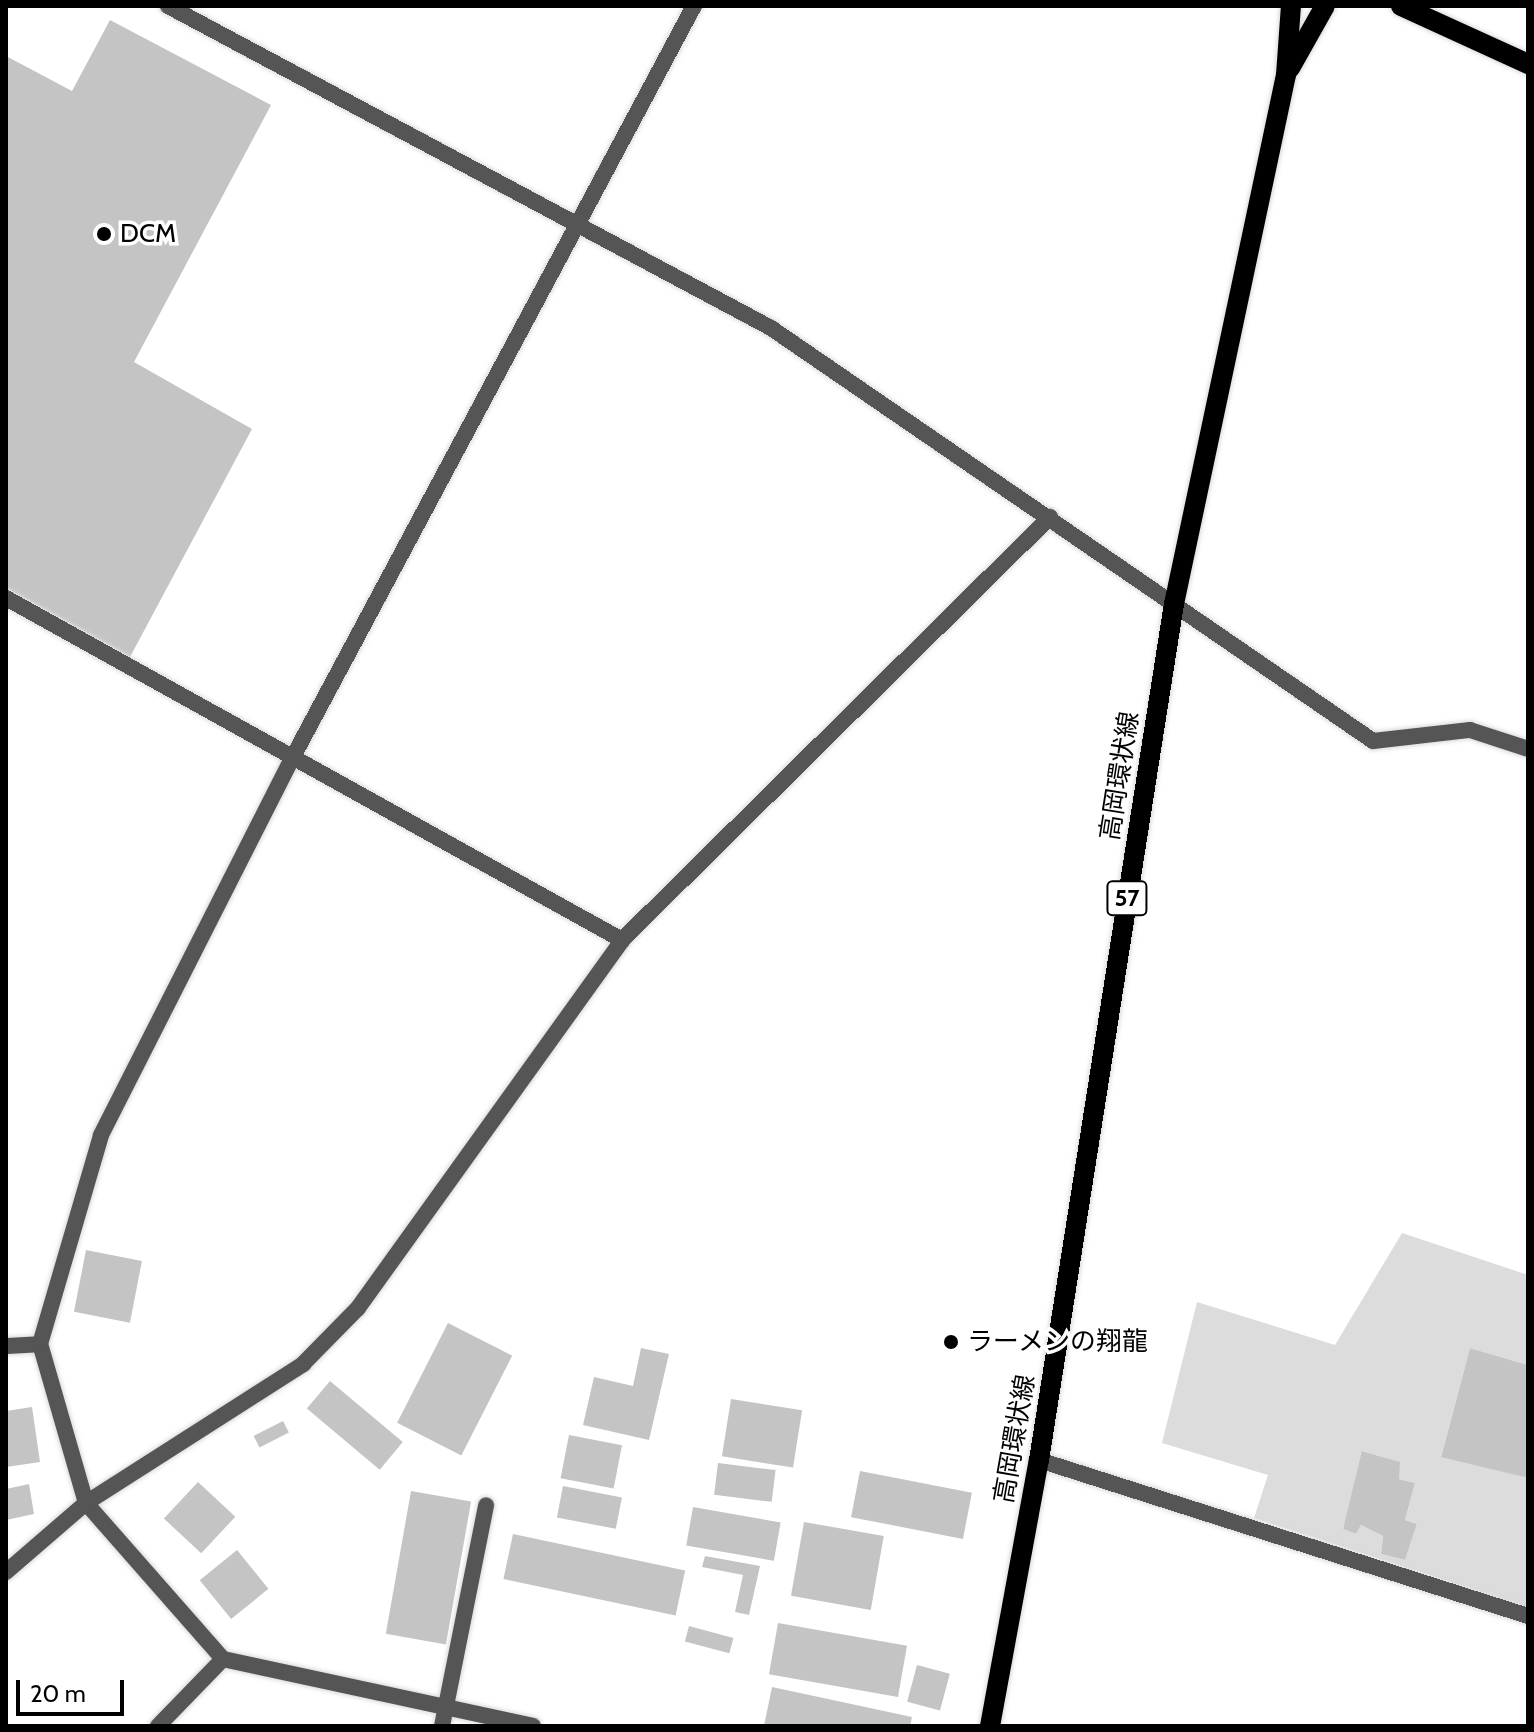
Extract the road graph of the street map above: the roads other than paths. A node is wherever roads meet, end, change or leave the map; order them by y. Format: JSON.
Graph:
{"nodes":[{"id":1,"x":168,"y":6,"type":"edge"},
{"id":2,"x":694,"y":6,"type":"edge"},
{"id":3,"x":1291,"y":6,"type":"edge"},
{"id":4,"x":1325,"y":6,"type":"edge"},
{"id":5,"x":1401,"y":6,"type":"edge"},
{"id":6,"x":1528,"y":64,"type":"edge"},
{"id":7,"x":1286,"y":75,"type":"junction"},
{"id":8,"x":580,"y":223,"type":"junction"},
{"id":9,"x":1050,"y":517,"type":"junction"},
{"id":10,"x":6,"y":598,"type":"edge"},
{"id":11,"x":1174,"y":604,"type":"junction"},
{"id":12,"x":1528,"y":749,"type":"edge"},
{"id":13,"x":294,"y":755,"type":"junction"},
{"id":14,"x":622,"y":940,"type":"junction"},
{"id":15,"x":40,"y":1344,"type":"junction"},
{"id":16,"x":6,"y":1346,"type":"edge"},
{"id":17,"x":1039,"y":1460,"type":"junction"},
{"id":18,"x":86,"y":1503,"type":"junction"},
{"id":19,"x":486,"y":1505,"type":"dead end"},
{"id":20,"x":6,"y":1572,"type":"edge"},
{"id":21,"x":1528,"y":1616,"type":"edge"},
{"id":22,"x":223,"y":1659,"type":"junction"},
{"id":23,"x":445,"y":1708,"type":"junction"},
{"id":24,"x":158,"y":1726,"type":"edge"},
{"id":25,"x":442,"y":1726,"type":"edge"},
{"id":26,"x":533,"y":1726,"type":"edge"},
{"id":27,"x":990,"y":1726,"type":"edge"}],
"edges":[{"from":1,"to":8,"type":"street"},
{"from":2,"to":8,"type":"street"},
{"from":3,"to":7,"type":"main road","name":"高岡環状線","number":"57"},
{"from":4,"to":7,"type":"main road","name":"高岡環状線","number":"57"},
{"from":5,"to":6,"type":"main road"},
{"from":7,"to":11,"type":"main road","name":"高岡環状線","number":"57"},
{"from":8,"to":9,"type":"street"},
{"from":8,"to":13,"type":"street"},
{"from":9,"to":11,"type":"street"},
{"from":9,"to":14,"type":"street"},
{"from":10,"to":13,"type":"street"},
{"from":11,"to":12,"type":"street"},
{"from":11,"to":17,"type":"main road","name":"高岡環状線","number":"57"},
{"from":13,"to":14,"type":"street"},
{"from":13,"to":15,"type":"street"},
{"from":14,"to":18,"type":"street"},
{"from":15,"to":16,"type":"street"},
{"from":15,"to":18,"type":"street"},
{"from":17,"to":21,"type":"street"},
{"from":17,"to":27,"type":"main road","name":"高岡環状線","number":"57"},
{"from":18,"to":20,"type":"street"},
{"from":18,"to":22,"type":"street"},
{"from":19,"to":23,"type":"street"},
{"from":22,"to":23,"type":"street"},
{"from":22,"to":24,"type":"street"},
{"from":23,"to":25,"type":"street"},
{"from":23,"to":26,"type":"street"}]}
